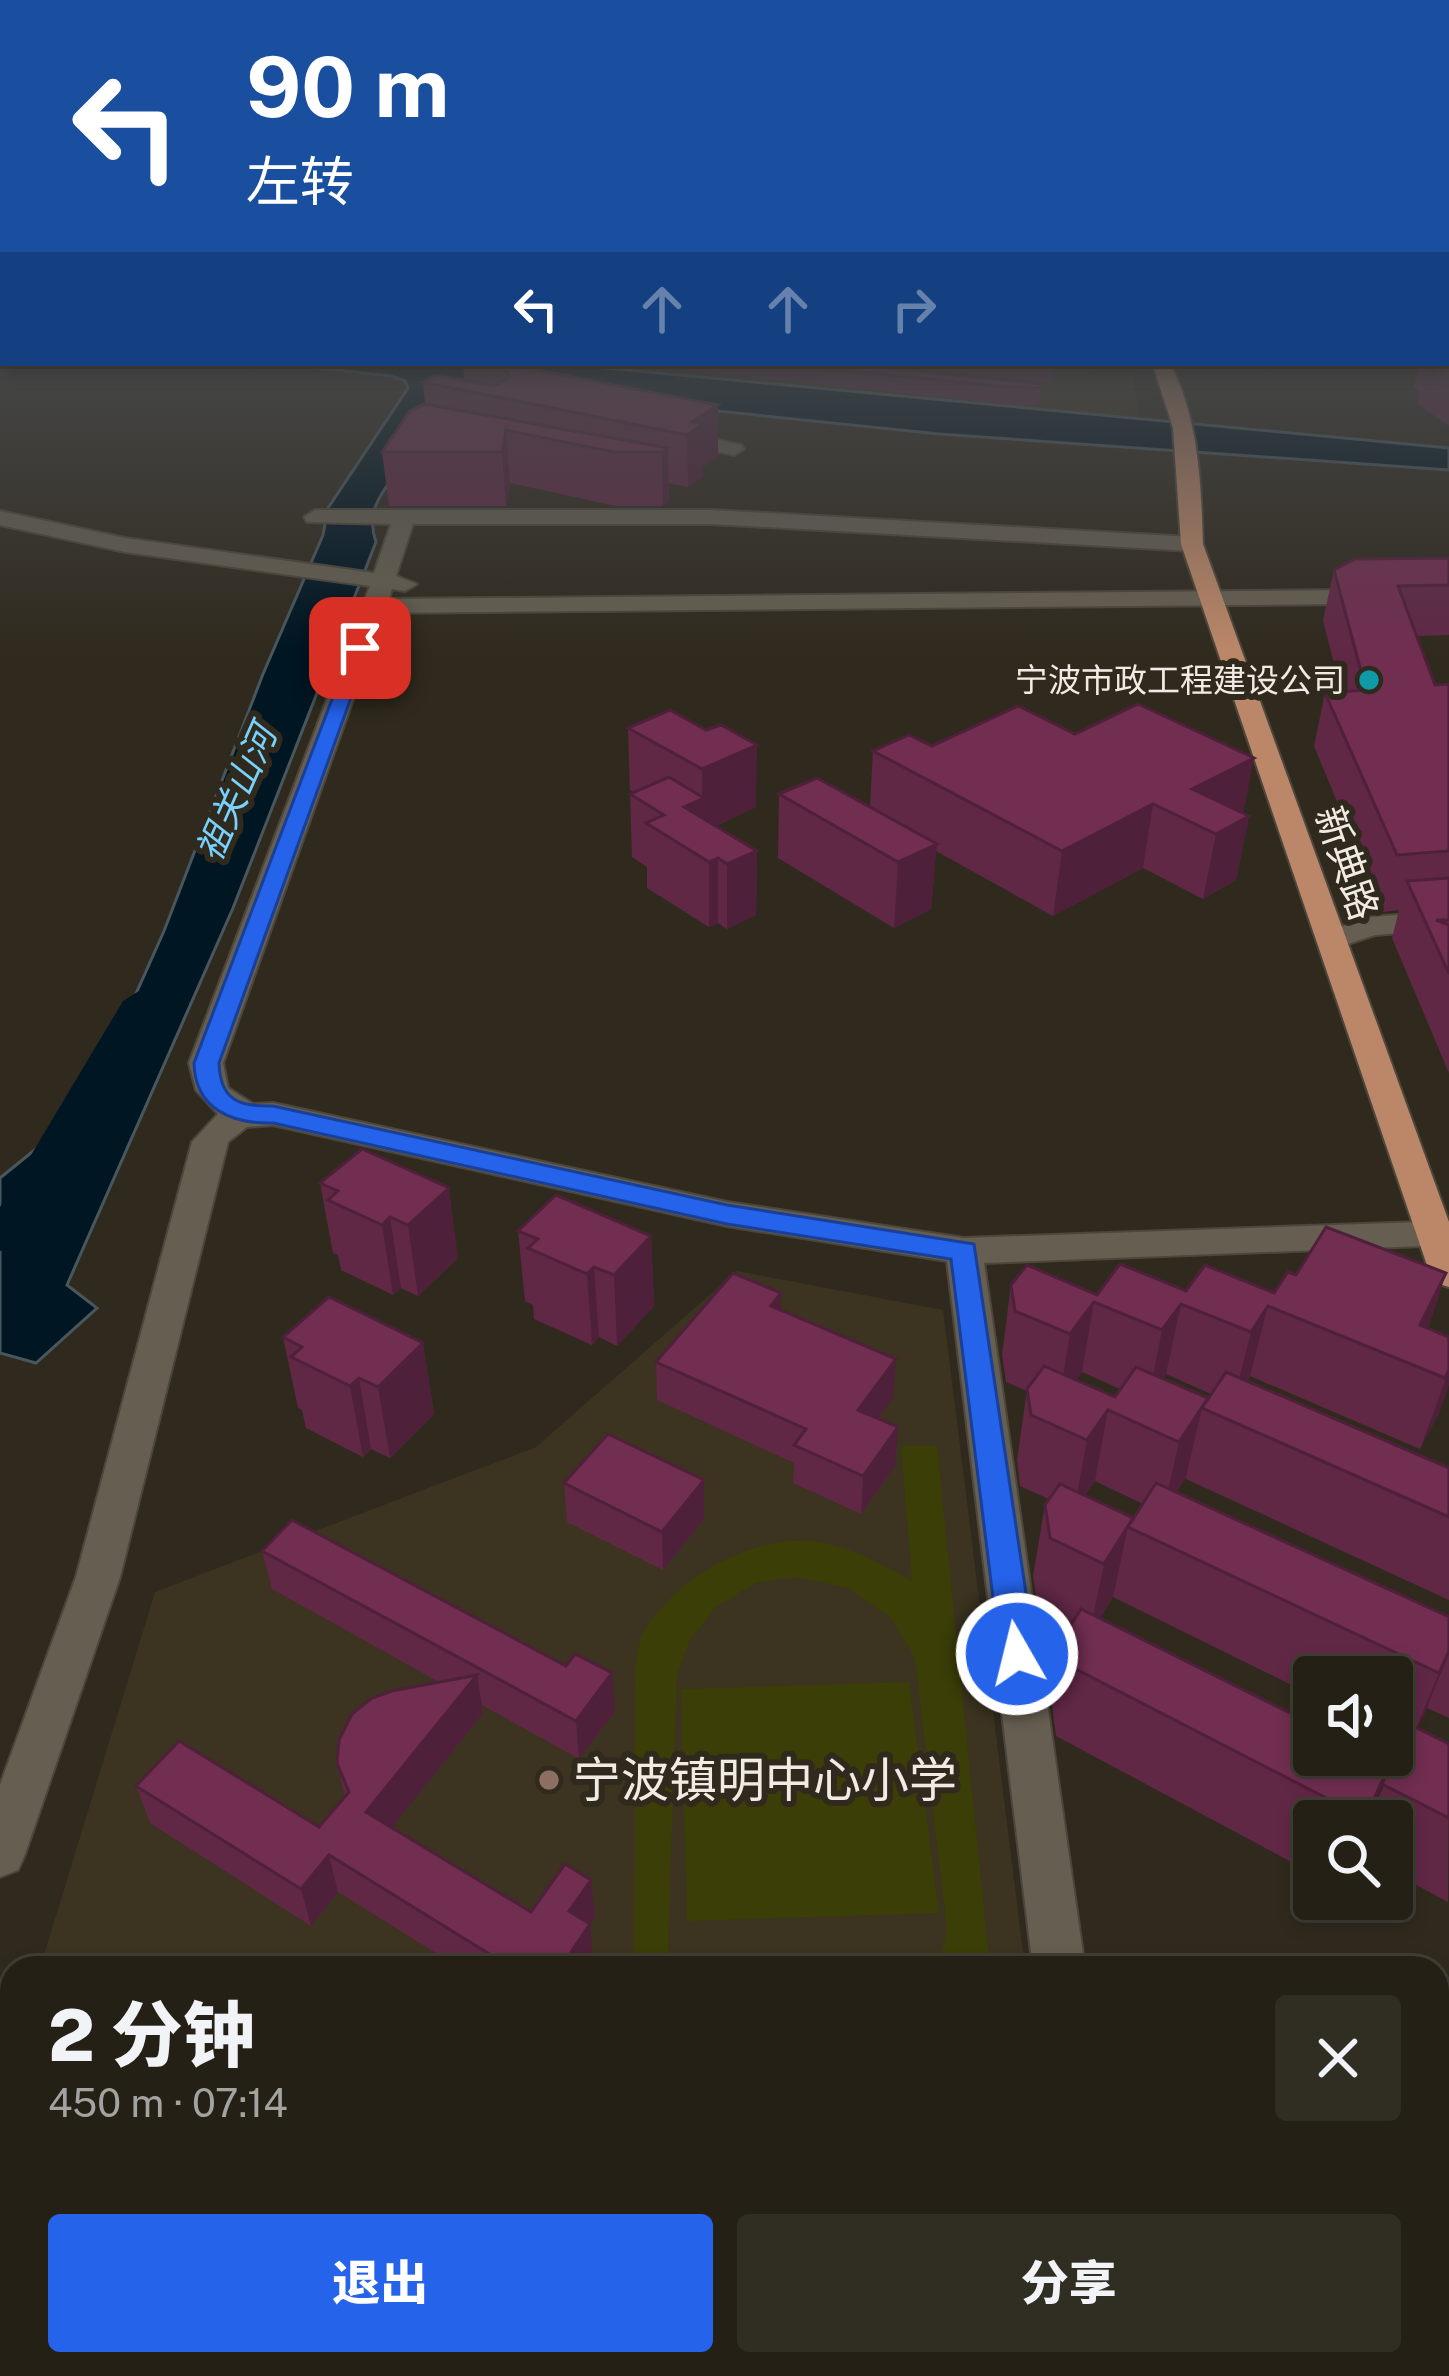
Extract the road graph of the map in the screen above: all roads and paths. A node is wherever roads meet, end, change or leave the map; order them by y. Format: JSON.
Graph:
{"nodes":[{"id":1,"x":652,"y":432,"type":"edge"},
{"id":2,"x":1182,"y":432,"type":"edge"},
{"id":3,"x":734,"y":448,"type":"dead end"},
{"id":4,"x":0,"y":518,"type":"edge"},
{"id":5,"x":315,"y":518,"type":"dead end"},
{"id":6,"x":392,"y":518,"type":"junction"},
{"id":7,"x":1192,"y":544,"type":"junction"},
{"id":8,"x":375,"y":588,"type":"junction"},
{"id":9,"x":1449,"y":596,"type":"edge"},
{"id":10,"x":1214,"y":598,"type":"junction"},
{"id":11,"x":1449,"y":920,"type":"edge"},
{"id":12,"x":1333,"y":940,"type":"junction"},
{"id":13,"x":248,"y":1115,"type":"junction"},
{"id":14,"x":1442,"y":1234,"type":"edge"},
{"id":15,"x":964,"y":1251,"type":"junction"},
{"id":16,"x":1449,"y":1274,"type":"edge"},
{"id":17,"x":0,"y":1854,"type":"edge"},
{"id":18,"x":1057,"y":1956,"type":"edge"}],
"edges":[{"from":1,"to":3,"type":"street"},
{"from":2,"to":7,"type":"main road","name":"新典路"},
{"from":4,"to":8,"type":"street"},
{"from":5,"to":6,"type":"street"},
{"from":6,"to":7,"type":"street"},
{"from":6,"to":8,"type":"street"},
{"from":7,"to":10,"type":"main road","name":"新典路"},
{"from":8,"to":10,"type":"street"},
{"from":8,"to":13,"type":"street"},
{"from":9,"to":10,"type":"street"},
{"from":10,"to":12,"type":"main road","name":"新典路"},
{"from":11,"to":12,"type":"street"},
{"from":12,"to":14,"type":"main road","name":"新典路"},
{"from":13,"to":15,"type":"street"},
{"from":13,"to":17,"type":"street"},
{"from":14,"to":15,"type":"street"},
{"from":14,"to":16,"type":"main road","name":"新典路"},
{"from":15,"to":18,"type":"street"}]}
